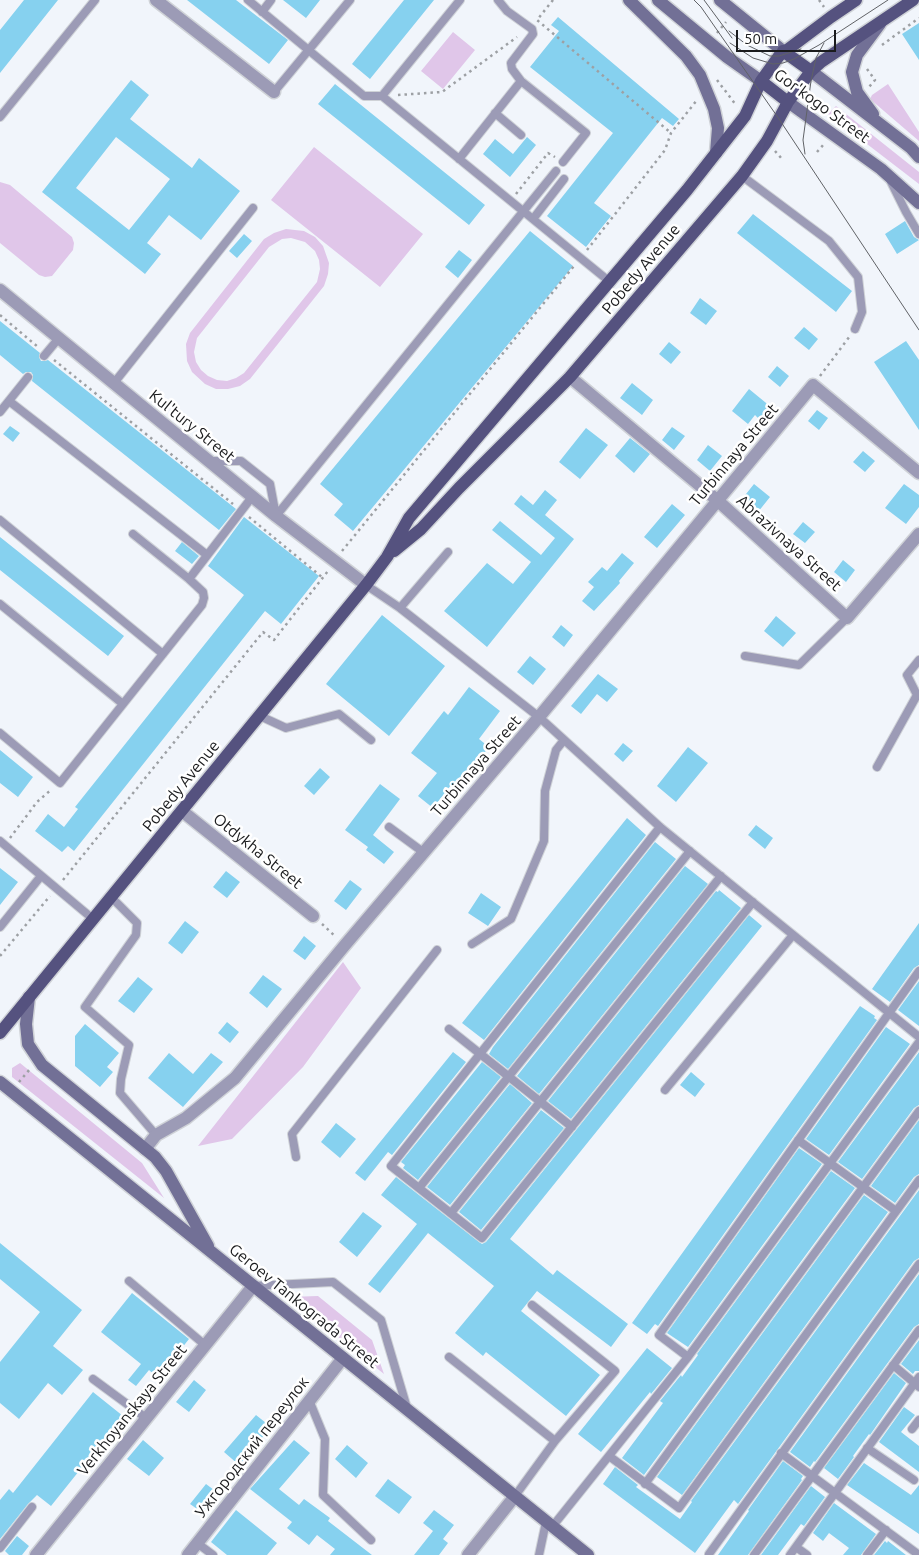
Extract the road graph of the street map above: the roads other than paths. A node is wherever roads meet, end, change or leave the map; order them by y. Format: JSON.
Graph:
{"nodes":[{"id":1,"x":94,"y":0,"type":"edge"},
{"id":2,"x":156,"y":0,"type":"edge"},
{"id":3,"x":248,"y":0,"type":"edge"},
{"id":4,"x":271,"y":0,"type":"edge"},
{"id":5,"x":350,"y":0,"type":"edge"},
{"id":6,"x":460,"y":0,"type":"edge"},
{"id":7,"x":498,"y":0,"type":"edge"},
{"id":8,"x":629,"y":0,"type":"edge"},
{"id":9,"x":658,"y":0,"type":"edge"},
{"id":10,"x":720,"y":0,"type":"edge"},
{"id":11,"x":856,"y":0,"type":"edge"},
{"id":12,"x":913,"y":0,"type":"edge"},
{"id":13,"x":262,"y":12,"type":"junction"},
{"id":14,"x":882,"y":21,"type":"junction"},
{"id":15,"x":309,"y":50,"type":"junction"},
{"id":16,"x":784,"y":51,"type":"junction"},
{"id":17,"x":811,"y":71,"type":"junction"},
{"id":18,"x":521,"y":81,"type":"junction"},
{"id":19,"x":761,"y":81,"type":"junction"},
{"id":20,"x":274,"y":92,"type":"joint"},
{"id":21,"x":382,"y":96,"type":"junction"},
{"id":22,"x":788,"y":102,"type":"junction"},
{"id":23,"x":495,"y":113,"type":"junction"},
{"id":24,"x":0,"y":117,"type":"edge"},
{"id":25,"x":882,"y":126,"type":"junction"},
{"id":26,"x":521,"y":135,"type":"dead end"},
{"id":27,"x":716,"y":154,"type":"junction"},
{"id":28,"x":919,"y":157,"type":"edge"},
{"id":29,"x":459,"y":159,"type":"junction"},
{"id":30,"x":563,"y":162,"type":"road end"},
{"id":31,"x":556,"y":171,"type":"dead end"},
{"id":32,"x":742,"y":176,"type":"junction"},
{"id":33,"x":888,"y":176,"type":"junction"},
{"id":34,"x":564,"y":179,"type":"dead end"},
{"id":35,"x":919,"y":203,"type":"edge"},
{"id":36,"x":253,"y":208,"type":"dead end"},
{"id":37,"x":523,"y":212,"type":"junction"},
{"id":38,"x":533,"y":219,"type":"junction"},
{"id":39,"x":919,"y":234,"type":"edge"},
{"id":40,"x":610,"y":282,"type":"junction"},
{"id":41,"x":0,"y":290,"type":"edge"},
{"id":42,"x":855,"y":329,"type":"road end"},
{"id":43,"x":59,"y":338,"type":"junction"},
{"id":44,"x":45,"y":355,"type":"road end"},
{"id":45,"x":28,"y":377,"type":"dead end"},
{"id":46,"x":570,"y":377,"type":"junction"},
{"id":47,"x":114,"y":383,"type":"junction"},
{"id":48,"x":8,"y":401,"type":"junction"},
{"id":49,"x":0,"y":412,"type":"edge"},
{"id":50,"x":209,"y":461,"type":"junction"},
{"id":51,"x":919,"y":473,"type":"edge"},
{"id":52,"x":252,"y":497,"type":"junction"},
{"id":53,"x":717,"y":500,"type":"junction"},
{"id":54,"x":276,"y":516,"type":"junction"},
{"id":55,"x":0,"y":520,"type":"edge"},
{"id":56,"x":133,"y":534,"type":"dead end"},
{"id":57,"x":919,"y":534,"type":"edge"},
{"id":58,"x":448,"y":552,"type":"dead end"},
{"id":59,"x":207,"y":555,"type":"junction"},
{"id":60,"x":386,"y":558,"type":"junction"},
{"id":61,"x":189,"y":579,"type":"junction"},
{"id":62,"x":366,"y":585,"type":"junction"},
{"id":63,"x":0,"y":604,"type":"edge"},
{"id":64,"x":400,"y":608,"type":"junction"},
{"id":65,"x":848,"y":618,"type":"junction"},
{"id":66,"x":163,"y":654,"type":"junction"},
{"id":67,"x":745,"y":656,"type":"dead end"},
{"id":68,"x":919,"y":660,"type":"edge"},
{"id":69,"x":123,"y":704,"type":"junction"},
{"id":70,"x":260,"y":716,"type":"junction"},
{"id":71,"x":539,"y":717,"type":"junction"},
{"id":72,"x":0,"y":733,"type":"edge"},
{"id":73,"x":371,"y":740,"type":"dead end"},
{"id":74,"x":564,"y":740,"type":"junction"},
{"id":75,"x":877,"y":767,"type":"dead end"},
{"id":76,"x":182,"y":811,"type":"junction"},
{"id":77,"x":389,"y":826,"type":"dead end"},
{"id":78,"x":660,"y":827,"type":"junction"},
{"id":79,"x":2,"y":843,"type":"edge"},
{"id":80,"x":690,"y":851,"type":"junction"},
{"id":81,"x":423,"y":852,"type":"junction"},
{"id":82,"x":41,"y":876,"type":"junction"},
{"id":83,"x":721,"y":876,"type":"junction"},
{"id":84,"x":111,"y":897,"type":"junction"},
{"id":85,"x":753,"y":902,"type":"junction"},
{"id":86,"x":314,"y":916,"type":"road end"},
{"id":87,"x":93,"y":919,"type":"junction"},
{"id":88,"x":0,"y":928,"type":"edge"},
{"id":89,"x":793,"y":935,"type":"junction"},
{"id":90,"x":472,"y":944,"type":"dead end"},
{"id":91,"x":438,"y":950,"type":"dead end"},
{"id":92,"x":919,"y":971,"type":"edge"},
{"id":93,"x":29,"y":997,"type":"junction"},
{"id":94,"x":889,"y":1012,"type":"junction"},
{"id":95,"x":449,"y":1029,"type":"dead end"},
{"id":96,"x":0,"y":1034,"type":"edge"},
{"id":97,"x":919,"y":1037,"type":"edge"},
{"id":98,"x":919,"y":1042,"type":"edge"},
{"id":99,"x":480,"y":1054,"type":"junction"},
{"id":100,"x":509,"y":1077,"type":"junction"},
{"id":101,"x":0,"y":1082,"type":"edge"},
{"id":102,"x":665,"y":1090,"type":"dead end"},
{"id":103,"x":540,"y":1102,"type":"junction"},
{"id":104,"x":919,"y":1110,"type":"edge"},
{"id":105,"x":572,"y":1127,"type":"junction"},
{"id":106,"x":156,"y":1135,"type":"junction"},
{"id":107,"x":798,"y":1140,"type":"junction"},
{"id":108,"x":145,"y":1149,"type":"junction"},
{"id":109,"x":296,"y":1157,"type":"dead end"},
{"id":110,"x":831,"y":1162,"type":"junction"},
{"id":111,"x":919,"y":1180,"type":"edge"},
{"id":112,"x":864,"y":1186,"type":"junction"},
{"id":113,"x":419,"y":1188,"type":"junction"},
{"id":114,"x":896,"y":1211,"type":"junction"},
{"id":115,"x":451,"y":1213,"type":"junction"},
{"id":116,"x":212,"y":1253,"type":"junction"},
{"id":117,"x":919,"y":1264,"type":"edge"},
{"id":118,"x":128,"y":1281,"type":"dead end"},
{"id":119,"x":253,"y":1286,"type":"junction"},
{"id":120,"x":532,"y":1305,"type":"dead end"},
{"id":121,"x":919,"y":1330,"type":"edge"},
{"id":122,"x":205,"y":1345,"type":"junction"},
{"id":123,"x":449,"y":1357,"type":"dead end"},
{"id":124,"x":688,"y":1357,"type":"junction"},
{"id":125,"x":342,"y":1358,"type":"junction"},
{"id":126,"x":893,"y":1365,"type":"junction"},
{"id":127,"x":92,"y":1378,"type":"dead end"},
{"id":128,"x":918,"y":1382,"type":"edge"},
{"id":129,"x":310,"y":1400,"type":"junction"},
{"id":130,"x":407,"y":1410,"type":"junction"},
{"id":131,"x":146,"y":1418,"type":"junction"},
{"id":132,"x":919,"y":1420,"type":"edge"},
{"id":133,"x":912,"y":1428,"type":"dead end"},
{"id":134,"x":555,"y":1441,"type":"junction"},
{"id":135,"x":867,"y":1448,"type":"junction"},
{"id":136,"x":781,"y":1453,"type":"junction"},
{"id":137,"x":609,"y":1456,"type":"junction"},
{"id":138,"x":812,"y":1475,"type":"junction"},
{"id":139,"x":914,"y":1480,"type":"dead end"},
{"id":140,"x":645,"y":1484,"type":"junction"},
{"id":141,"x":836,"y":1492,"type":"junction"},
{"id":142,"x":515,"y":1496,"type":"junction"},
{"id":143,"x":32,"y":1507,"type":"dead end"},
{"id":144,"x":549,"y":1524,"type":"junction"},
{"id":145,"x":886,"y":1530,"type":"junction"},
{"id":146,"x":371,"y":1540,"type":"dead end"},
{"id":147,"x":197,"y":1543,"type":"junction"},
{"id":148,"x":796,"y":1547,"type":"junction"},
{"id":149,"x":0,"y":1548,"type":"edge"},
{"id":150,"x":708,"y":1554,"type":"edge"},
{"id":151,"x":36,"y":1555,"type":"edge"},
{"id":152,"x":188,"y":1555,"type":"edge"},
{"id":153,"x":212,"y":1555,"type":"edge"},
{"id":154,"x":468,"y":1555,"type":"edge"},
{"id":155,"x":539,"y":1555,"type":"edge"},
{"id":156,"x":588,"y":1555,"type":"edge"},
{"id":157,"x":754,"y":1555,"type":"edge"},
{"id":158,"x":790,"y":1555,"type":"edge"},
{"id":159,"x":807,"y":1555,"type":"edge"},
{"id":160,"x":867,"y":1555,"type":"edge"},
{"id":161,"x":919,"y":1555,"type":"edge"}],
"edges":[{"from":1,"to":24,"type":"lane"},
{"from":2,"to":20,"type":"street"},
{"from":3,"to":13,"type":"lane"},
{"from":4,"to":13,"type":"lane"},
{"from":5,"to":15,"type":"lane"},
{"from":6,"to":21,"type":"lane"},
{"from":7,"to":18,"type":"lane"},
{"from":8,"to":27,"type":"main road"},
{"from":9,"to":19,"type":"main road","name":"Gor'kogo Street"},
{"from":10,"to":16,"type":"main road","name":"Gor'kogo Street"},
{"from":11,"to":16,"type":"main road","name":"Pobedy Avenue"},
{"from":12,"to":14,"type":"main road","name":"Pobedy Avenue"},
{"from":13,"to":15,"type":"lane"},
{"from":14,"to":17,"type":"main road","name":"Pobedy Avenue"},
{"from":14,"to":25,"type":"main road","name":"Gor'kogo Street"},
{"from":15,"to":20,"type":"lane"},
{"from":15,"to":21,"type":"lane"},
{"from":16,"to":17,"type":"main road","name":"Gor'kogo Street"},
{"from":16,"to":19,"type":"main road","name":"Pobedy Avenue"},
{"from":17,"to":22,"type":"main road","name":"Pobedy Avenue"},
{"from":17,"to":25,"type":"main road","name":"Gor'kogo Street"},
{"from":18,"to":23,"type":"lane"},
{"from":18,"to":30,"type":"lane"},
{"from":19,"to":22,"type":"main road","name":"Gor'kogo Street"},
{"from":19,"to":27,"type":"main road","name":"Pobedy Avenue"},
{"from":21,"to":29,"type":"lane"},
{"from":22,"to":32,"type":"main road","name":"Pobedy Avenue"},
{"from":22,"to":33,"type":"main road","name":"Gor'kogo Street"},
{"from":23,"to":26,"type":"lane"},
{"from":23,"to":29,"type":"lane"},
{"from":25,"to":28,"type":"main road","name":"Gor'kogo Street"},
{"from":27,"to":40,"type":"main road","name":"Pobedy Avenue"},
{"from":29,"to":37,"type":"lane"},
{"from":31,"to":37,"type":"lane"},
{"from":32,"to":42,"type":"lane"},
{"from":32,"to":46,"type":"main road","name":"Pobedy Avenue"},
{"from":33,"to":35,"type":"main road","name":"Gor'kogo Street"},
{"from":33,"to":39,"type":"lane"},
{"from":34,"to":38,"type":"lane"},
{"from":36,"to":47,"type":"lane"},
{"from":37,"to":38,"type":"lane"},
{"from":37,"to":54,"type":"lane"},
{"from":38,"to":40,"type":"lane"},
{"from":40,"to":60,"type":"main road","name":"Pobedy Avenue"},
{"from":41,"to":43,"type":"street","name":"Kul'tury Street"},
{"from":43,"to":44,"type":"lane"},
{"from":43,"to":47,"type":"street","name":"Kul'tury Street"},
{"from":45,"to":48,"type":"lane"},
{"from":46,"to":53,"type":"street","name":"Abrazivnaya Street"},
{"from":46,"to":60,"type":"main road","name":"Pobedy Avenue"},
{"from":47,"to":50,"type":"street","name":"Kul'tury Street"},
{"from":48,"to":49,"type":"lane"},
{"from":48,"to":59,"type":"lane"},
{"from":50,"to":52,"type":"street","name":"Kul'tury Street"},
{"from":50,"to":54,"type":"lane"},
{"from":51,"to":53,"type":"street","name":"Turbinnaya Street"},
{"from":52,"to":54,"type":"street","name":"Kul'tury Street"},
{"from":52,"to":59,"type":"lane"},
{"from":53,"to":65,"type":"street","name":"Abrazivnaya Street"},
{"from":53,"to":71,"type":"street","name":"Turbinnaya Street"},
{"from":54,"to":62,"type":"street","name":"Kul'tury Street"},
{"from":55,"to":66,"type":"lane"},
{"from":56,"to":61,"type":"lane"},
{"from":57,"to":65,"type":"street"},
{"from":58,"to":64,"type":"lane"},
{"from":59,"to":61,"type":"lane"},
{"from":60,"to":62,"type":"main road","name":"Pobedy Avenue"},
{"from":61,"to":66,"type":"lane"},
{"from":62,"to":64,"type":"lane"},
{"from":62,"to":70,"type":"main road","name":"Pobedy Avenue"},
{"from":63,"to":69,"type":"lane"},
{"from":64,"to":71,"type":"lane"},
{"from":65,"to":67,"type":"lane"},
{"from":66,"to":69,"type":"lane"},
{"from":68,"to":75,"type":"lane"},
{"from":69,"to":72,"type":"lane"},
{"from":70,"to":73,"type":"lane"},
{"from":70,"to":76,"type":"main road","name":"Pobedy Avenue"},
{"from":71,"to":74,"type":"lane"},
{"from":71,"to":81,"type":"street","name":"Turbinnaya Street"},
{"from":74,"to":78,"type":"lane"},
{"from":74,"to":90,"type":"lane"},
{"from":76,"to":84,"type":"main road","name":"Pobedy Avenue"},
{"from":76,"to":86,"type":"street","name":"Otdykha Street"},
{"from":77,"to":81,"type":"lane"},
{"from":78,"to":80,"type":"lane"},
{"from":78,"to":99,"type":"lane"},
{"from":79,"to":82,"type":"lane"},
{"from":80,"to":83,"type":"lane"},
{"from":80,"to":100,"type":"lane"},
{"from":81,"to":106,"type":"street","name":"Turbinnaya Street"},
{"from":82,"to":87,"type":"lane"},
{"from":82,"to":88,"type":"lane"},
{"from":83,"to":85,"type":"lane"},
{"from":83,"to":103,"type":"lane"},
{"from":84,"to":87,"type":"main road","name":"Pobedy Avenue"},
{"from":84,"to":106,"type":"lane"},
{"from":85,"to":89,"type":"lane"},
{"from":85,"to":105,"type":"lane"},
{"from":87,"to":93,"type":"main road","name":"Pobedy Avenue"},
{"from":89,"to":94,"type":"lane"},
{"from":89,"to":102,"type":"lane"},
{"from":91,"to":109,"type":"lane"},
{"from":92,"to":94,"type":"lane"},
{"from":93,"to":96,"type":"main road","name":"Pobedy Avenue"},
{"from":93,"to":108,"type":"main road"},
{"from":94,"to":97,"type":"lane"},
{"from":94,"to":107,"type":"lane"},
{"from":95,"to":99,"type":"lane"},
{"from":98,"to":110,"type":"lane"},
{"from":99,"to":100,"type":"lane"},
{"from":99,"to":113,"type":"lane"},
{"from":100,"to":103,"type":"lane"},
{"from":100,"to":113,"type":"lane"},
{"from":101,"to":116,"type":"main road","name":"Geroev Tankograda Street"},
{"from":103,"to":105,"type":"lane"},
{"from":103,"to":115,"type":"lane"},
{"from":104,"to":112,"type":"lane"},
{"from":105,"to":115,"type":"lane"},
{"from":106,"to":108,"type":"street","name":"Turbinnaya Street"},
{"from":107,"to":110,"type":"lane"},
{"from":107,"to":124,"type":"lane"},
{"from":108,"to":116,"type":"main road"},
{"from":110,"to":112,"type":"lane"},
{"from":110,"to":124,"type":"lane"},
{"from":111,"to":114,"type":"lane"},
{"from":112,"to":114,"type":"lane"},
{"from":112,"to":140,"type":"lane"},
{"from":113,"to":115,"type":"lane"},
{"from":114,"to":140,"type":"lane"},
{"from":116,"to":119,"type":"main road","name":"Geroev Tankograda Street"},
{"from":117,"to":136,"type":"lane"},
{"from":118,"to":122,"type":"lane"},
{"from":119,"to":122,"type":"street","name":"Verkhoyanskaya Street"},
{"from":119,"to":125,"type":"main road","name":"Geroev Tankograda Street"},
{"from":119,"to":130,"type":"lane"},
{"from":120,"to":134,"type":"lane"},
{"from":121,"to":126,"type":"lane"},
{"from":122,"to":131,"type":"street","name":"Verkhoyanskaya Street"},
{"from":123,"to":134,"type":"lane"},
{"from":124,"to":137,"type":"lane"},
{"from":125,"to":129,"type":"street","name":"Ужгородский переулок"},
{"from":125,"to":130,"type":"main road","name":"Geroev Tankograda Street"},
{"from":126,"to":128,"type":"lane"},
{"from":126,"to":138,"type":"lane"},
{"from":127,"to":131,"type":"lane"},
{"from":128,"to":135,"type":"lane"},
{"from":129,"to":146,"type":"lane"},
{"from":129,"to":147,"type":"street","name":"Ужгородский переулок"},
{"from":130,"to":142,"type":"main road","name":"Geroev Tankograda Street"},
{"from":131,"to":151,"type":"street","name":"Verkhoyanskaya Street"},
{"from":132,"to":133,"type":"lane"},
{"from":134,"to":142,"type":"lane"},
{"from":135,"to":139,"type":"lane"},
{"from":135,"to":141,"type":"lane"},
{"from":136,"to":138,"type":"lane"},
{"from":136,"to":150,"type":"lane"},
{"from":137,"to":140,"type":"lane"},
{"from":137,"to":144,"type":"lane"},
{"from":138,"to":141,"type":"lane"},
{"from":138,"to":157,"type":"lane"},
{"from":141,"to":145,"type":"lane"},
{"from":141,"to":148,"type":"lane"},
{"from":142,"to":144,"type":"main road","name":"Geroev Tankograda Street"},
{"from":142,"to":154,"type":"street"},
{"from":143,"to":149,"type":"lane"},
{"from":144,"to":155,"type":"lane"},
{"from":144,"to":156,"type":"main road","name":"Geroev Tankograda Street"},
{"from":145,"to":160,"type":"lane"},
{"from":145,"to":161,"type":"lane"},
{"from":147,"to":152,"type":"street","name":"Ужгородский переулок"},
{"from":147,"to":153,"type":"lane"},
{"from":148,"to":158,"type":"lane"},
{"from":148,"to":159,"type":"lane"}]}
